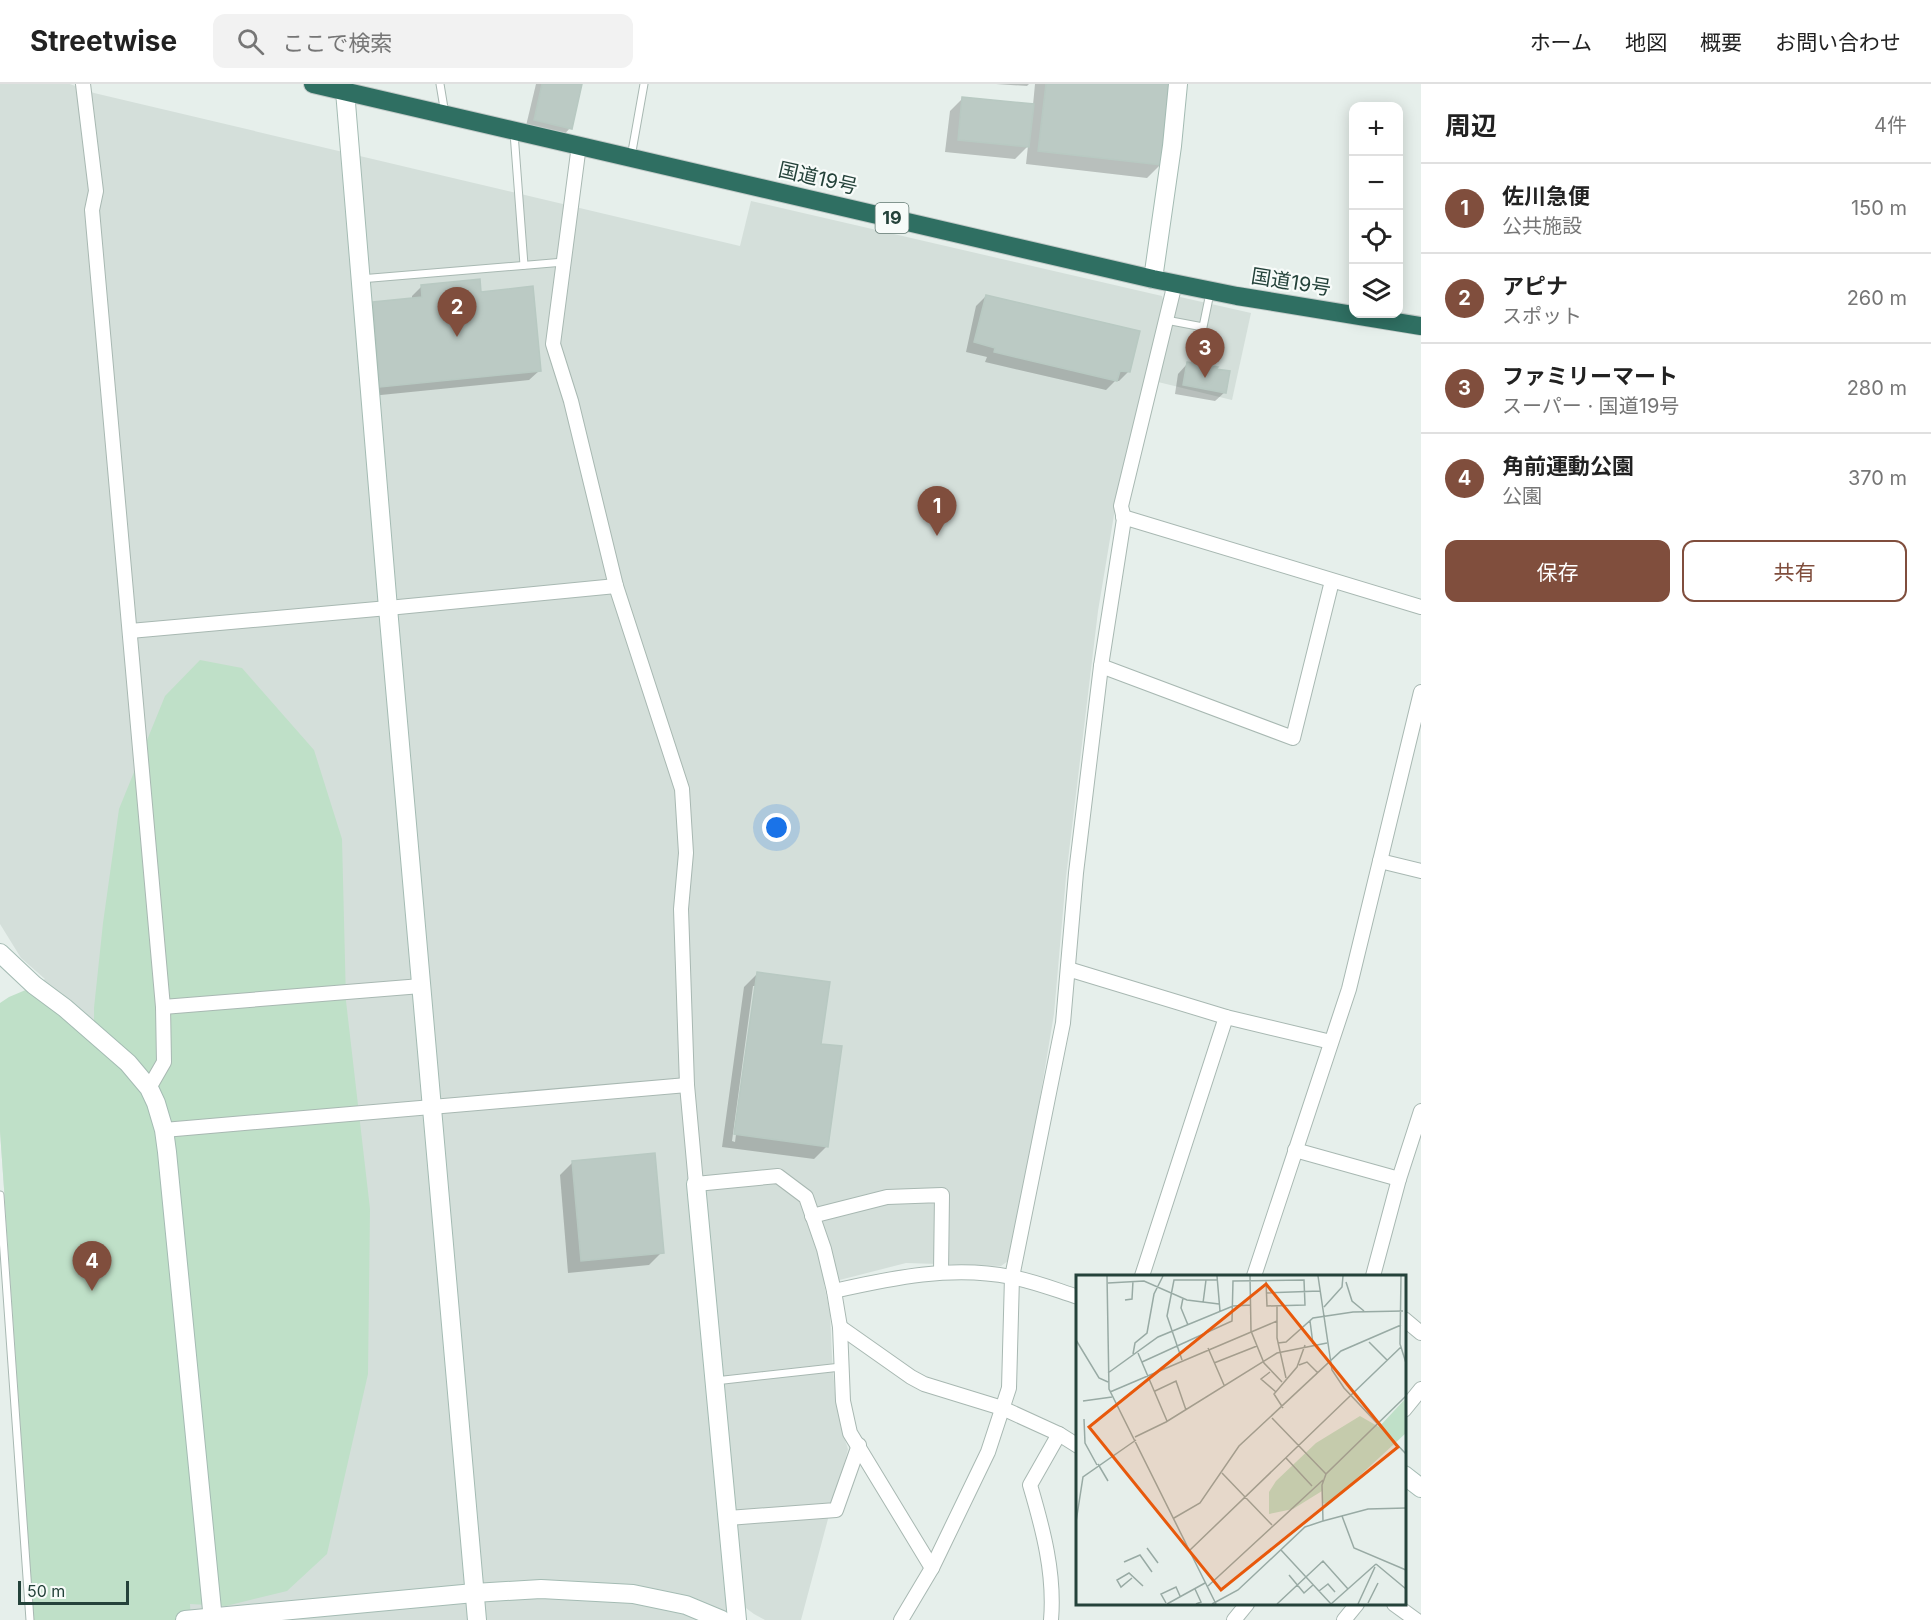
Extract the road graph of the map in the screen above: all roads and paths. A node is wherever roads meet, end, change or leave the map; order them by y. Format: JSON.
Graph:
{"nodes":[{"id":1,"x":83,"y":84,"type":"edge"},
{"id":2,"x":440,"y":84,"type":"edge"},
{"id":3,"x":644,"y":84,"type":"edge"},
{"id":4,"x":1178,"y":84,"type":"edge"},
{"id":5,"x":321,"y":85,"type":"edge"},
{"id":6,"x":345,"y":92,"type":"junction"},
{"id":7,"x":445,"y":114,"type":"junction"},
{"id":8,"x":514,"y":131,"type":"junction"},
{"id":9,"x":579,"y":145,"type":"junction"},
{"id":10,"x":631,"y":157,"type":"junction"},
{"id":11,"x":564,"y":262,"type":"junction"},
{"id":12,"x":524,"y":265,"type":"junction"},
{"id":13,"x":360,"y":279,"type":"junction"},
{"id":14,"x":1153,"y":279,"type":"junction"},
{"id":15,"x":1175,"y":283,"type":"junction"},
{"id":16,"x":1211,"y":291,"type":"junction"},
{"id":17,"x":1166,"y":320,"type":"junction"},
{"id":18,"x":1421,"y":326,"type":"edge"},
{"id":19,"x":1123,"y":518,"type":"junction"},
{"id":20,"x":1332,"y":581,"type":"junction"},
{"id":21,"x":616,"y":586,"type":"junction"},
{"id":22,"x":1421,"y":607,"type":"edge"},
{"id":23,"x":388,"y":608,"type":"junction"},
{"id":24,"x":130,"y":631,"type":"junction"},
{"id":25,"x":1101,"y":666,"type":"junction"},
{"id":26,"x":1421,"y":692,"type":"edge"},
{"id":27,"x":1380,"y":861,"type":"junction"},
{"id":28,"x":1421,"y":871,"type":"edge"},
{"id":29,"x":1,"y":958,"type":"edge"},
{"id":30,"x":1068,"y":969,"type":"junction"},
{"id":31,"x":421,"y":986,"type":"junction"},
{"id":32,"x":163,"y":1007,"type":"junction"},
{"id":33,"x":1226,"y":1017,"type":"junction"},
{"id":34,"x":1331,"y":1042,"type":"junction"},
{"id":35,"x":687,"y":1085,"type":"junction"},
{"id":36,"x":149,"y":1088,"type":"junction"},
{"id":37,"x":431,"y":1107,"type":"junction"},
{"id":38,"x":1421,"y":1111,"type":"edge"},
{"id":39,"x":164,"y":1130,"type":"junction"},
{"id":40,"x":1295,"y":1150,"type":"junction"},
{"id":41,"x":1399,"y":1179,"type":"junction"},
{"id":42,"x":696,"y":1184,"type":"junction"},
{"id":43,"x":0,"y":1195,"type":"edge"},
{"id":44,"x":812,"y":1216,"type":"junction"},
{"id":45,"x":941,"y":1272,"type":"junction"},
{"id":46,"x":1142,"y":1275,"type":"edge"},
{"id":47,"x":1254,"y":1275,"type":"edge"},
{"id":48,"x":1372,"y":1275,"type":"edge"},
{"id":49,"x":1012,"y":1277,"type":"junction"},
{"id":50,"x":834,"y":1291,"type":"junction"},
{"id":51,"x":1076,"y":1297,"type":"edge"},
{"id":52,"x":1406,"y":1321,"type":"edge"},
{"id":53,"x":840,"y":1328,"type":"junction"},
{"id":54,"x":1421,"y":1333,"type":"edge"},
{"id":55,"x":842,"y":1367,"type":"junction"},
{"id":56,"x":715,"y":1381,"type":"junction"},
{"id":57,"x":1421,"y":1389,"type":"edge"},
{"id":58,"x":1002,"y":1408,"type":"junction"},
{"id":59,"x":1406,"y":1408,"type":"edge"},
{"id":60,"x":1059,"y":1434,"type":"junction"},
{"id":61,"x":859,"y":1445,"type":"junction"},
{"id":62,"x":1076,"y":1445,"type":"edge"},
{"id":63,"x":1406,"y":1477,"type":"edge"},
{"id":64,"x":1421,"y":1488,"type":"edge"},
{"id":65,"x":728,"y":1518,"type":"junction"},
{"id":66,"x":932,"y":1568,"type":"junction"},
{"id":67,"x":474,"y":1593,"type":"junction"},
{"id":68,"x":1246,"y":1605,"type":"edge"},
{"id":69,"x":1356,"y":1605,"type":"edge"},
{"id":70,"x":1395,"y":1605,"type":"edge"},
{"id":71,"x":904,"y":1616,"type":"edge"},
{"id":72,"x":213,"y":1619,"type":"edge"},
{"id":73,"x":30,"y":1620,"type":"edge"},
{"id":74,"x":185,"y":1620,"type":"edge"},
{"id":75,"x":477,"y":1620,"type":"edge"},
{"id":76,"x":722,"y":1620,"type":"edge"},
{"id":77,"x":737,"y":1620,"type":"edge"},
{"id":78,"x":919,"y":1620,"type":"edge"},
{"id":79,"x":1051,"y":1620,"type":"edge"},
{"id":80,"x":1234,"y":1620,"type":"edge"},
{"id":81,"x":1344,"y":1620,"type":"edge"},
{"id":82,"x":1416,"y":1620,"type":"edge"}],
"edges":[{"from":1,"to":24,"type":"street"},
{"from":2,"to":7,"type":"lane"},
{"from":3,"to":10,"type":"lane"},
{"from":4,"to":14,"type":"street"},
{"from":5,"to":6,"type":"highway","name":"国道19号","number":"19"},
{"from":6,"to":7,"type":"highway","name":"国道19号","number":"19"},
{"from":6,"to":13,"type":"street"},
{"from":7,"to":8,"type":"highway","name":"国道19号","number":"19"},
{"from":8,"to":9,"type":"highway","name":"国道19号","number":"19"},
{"from":8,"to":12,"type":"lane"},
{"from":9,"to":10,"type":"highway","name":"国道19号","number":"19"},
{"from":9,"to":11,"type":"street"},
{"from":10,"to":14,"type":"highway","name":"国道19号","number":"19"},
{"from":11,"to":12,"type":"lane"},
{"from":11,"to":21,"type":"street"},
{"from":12,"to":13,"type":"lane"},
{"from":13,"to":23,"type":"street"},
{"from":14,"to":15,"type":"highway","name":"国道19号","number":"19"},
{"from":15,"to":16,"type":"highway","name":"国道19号","number":"19"},
{"from":15,"to":17,"type":"street"},
{"from":16,"to":17,"type":"lane"},
{"from":16,"to":18,"type":"highway","name":"国道19号","number":"19"},
{"from":17,"to":19,"type":"street"},
{"from":19,"to":20,"type":"street"},
{"from":19,"to":25,"type":"street"},
{"from":20,"to":22,"type":"street"},
{"from":20,"to":25,"type":"street"},
{"from":21,"to":23,"type":"street"},
{"from":21,"to":35,"type":"street"},
{"from":23,"to":24,"type":"street"},
{"from":23,"to":31,"type":"street"},
{"from":24,"to":32,"type":"street"},
{"from":25,"to":30,"type":"street"},
{"from":26,"to":27,"type":"street"},
{"from":27,"to":28,"type":"street"},
{"from":27,"to":34,"type":"street"},
{"from":29,"to":36,"type":"street"},
{"from":30,"to":33,"type":"street"},
{"from":30,"to":49,"type":"street"},
{"from":31,"to":32,"type":"street"},
{"from":31,"to":37,"type":"street"},
{"from":32,"to":36,"type":"street"},
{"from":33,"to":34,"type":"street"},
{"from":33,"to":46,"type":"street"},
{"from":34,"to":40,"type":"street"},
{"from":35,"to":37,"type":"street"},
{"from":35,"to":42,"type":"street"},
{"from":36,"to":39,"type":"street"},
{"from":37,"to":39,"type":"street"},
{"from":37,"to":67,"type":"street"},
{"from":38,"to":41,"type":"street"},
{"from":39,"to":72,"type":"street"},
{"from":40,"to":41,"type":"street"},
{"from":40,"to":47,"type":"street"},
{"from":41,"to":48,"type":"street"},
{"from":42,"to":44,"type":"street"},
{"from":42,"to":56,"type":"street"},
{"from":43,"to":73,"type":"lane"},
{"from":44,"to":45,"type":"street"},
{"from":44,"to":50,"type":"street"},
{"from":45,"to":49,"type":"street"},
{"from":45,"to":50,"type":"street"},
{"from":49,"to":51,"type":"street"},
{"from":49,"to":58,"type":"street"},
{"from":50,"to":53,"type":"street"},
{"from":52,"to":54,"type":"street"},
{"from":53,"to":55,"type":"street"},
{"from":53,"to":58,"type":"street"},
{"from":55,"to":56,"type":"lane"},
{"from":55,"to":61,"type":"street"},
{"from":56,"to":65,"type":"street"},
{"from":57,"to":59,"type":"street"},
{"from":58,"to":60,"type":"street"},
{"from":58,"to":66,"type":"street"},
{"from":60,"to":62,"type":"street"},
{"from":60,"to":79,"type":"street"},
{"from":61,"to":65,"type":"street"},
{"from":61,"to":66,"type":"street"},
{"from":63,"to":64,"type":"street"},
{"from":65,"to":77,"type":"street"},
{"from":66,"to":71,"type":"street"},
{"from":67,"to":72,"type":"street"},
{"from":67,"to":75,"type":"street"},
{"from":67,"to":76,"type":"street"},
{"from":68,"to":80,"type":"street"},
{"from":69,"to":81,"type":"street"},
{"from":70,"to":82,"type":"street"},
{"from":71,"to":78,"type":"street"},
{"from":72,"to":74,"type":"street"}]}
